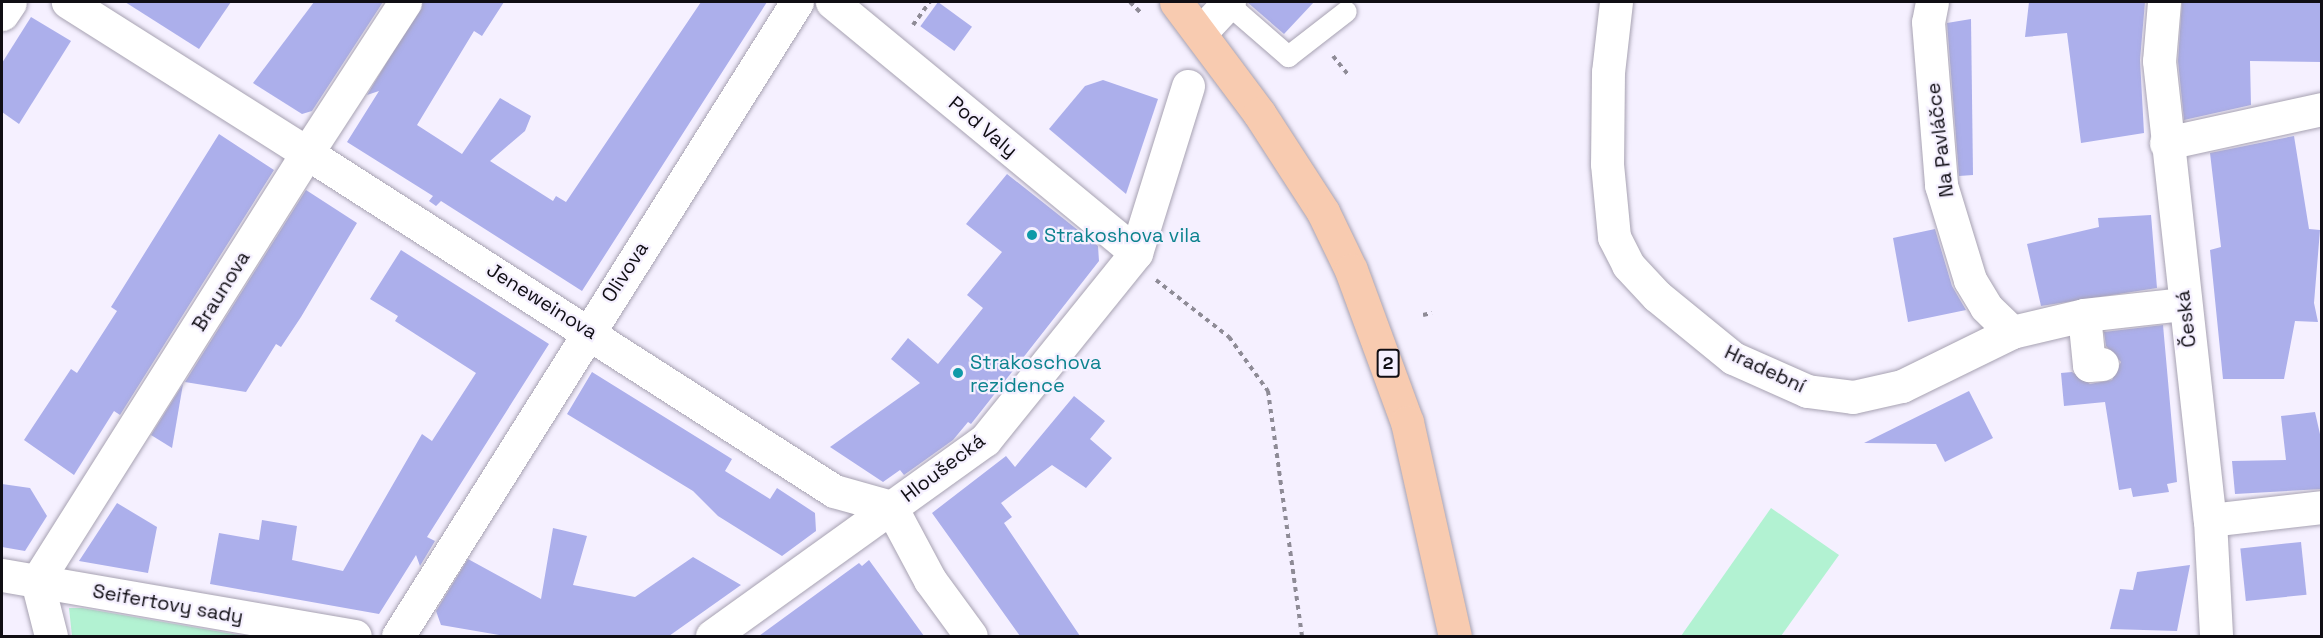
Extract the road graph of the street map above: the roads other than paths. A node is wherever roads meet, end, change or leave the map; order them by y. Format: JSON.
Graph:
{"nodes":[{"id":1,"x":10,"y":2,"type":"edge"},
{"id":2,"x":68,"y":2,"type":"edge"},
{"id":3,"x":405,"y":2,"type":"edge"},
{"id":4,"x":797,"y":2,"type":"edge"},
{"id":5,"x":831,"y":2,"type":"edge"},
{"id":6,"x":1176,"y":2,"type":"edge"},
{"id":7,"x":1228,"y":2,"type":"edge"},
{"id":8,"x":1616,"y":2,"type":"edge"},
{"id":9,"x":1932,"y":2,"type":"edge"},
{"id":10,"x":2164,"y":2,"type":"edge"},
{"id":11,"x":1346,"y":11,"type":"dead end"},
{"id":12,"x":2,"y":15,"type":"edge"},
{"id":13,"x":1201,"y":32,"type":"junction"},
{"id":14,"x":1188,"y":86,"type":"dead end"},
{"id":15,"x":2322,"y":109,"type":"edge"},
{"id":16,"x":2166,"y":143,"type":"junction"},
{"id":17,"x":307,"y":153,"type":"junction"},
{"id":18,"x":1136,"y":252,"type":"junction"},
{"id":19,"x":2184,"y":303,"type":"junction"},
{"id":20,"x":2084,"y":315,"type":"junction"},
{"id":21,"x":588,"y":330,"type":"junction"},
{"id":22,"x":2012,"y":332,"type":"junction"},
{"id":23,"x":2102,"y":364,"type":"dead end"},
{"id":24,"x":891,"y":507,"type":"junction"},
{"id":25,"x":2322,"y":507,"type":"edge"},
{"id":26,"x":2210,"y":520,"type":"junction"},
{"id":27,"x":2,"y":575,"type":"edge"},
{"id":28,"x":37,"y":581,"type":"junction"},
{"id":29,"x":51,"y":636,"type":"edge"},
{"id":30,"x":355,"y":636,"type":"edge"},
{"id":31,"x":398,"y":636,"type":"edge"},
{"id":32,"x":712,"y":636,"type":"edge"},
{"id":33,"x":971,"y":636,"type":"edge"},
{"id":34,"x":1455,"y":636,"type":"edge"},
{"id":35,"x":2216,"y":636,"type":"edge"}],
"edges":[{"from":1,"to":12,"type":"street"},
{"from":2,"to":17,"type":"street","name":"Jeneweinova"},
{"from":3,"to":17,"type":"street","name":"Braunova"},
{"from":4,"to":21,"type":"street","name":"Olivova"},
{"from":5,"to":18,"type":"street","name":"Pod Valy"},
{"from":6,"to":13,"type":"main road","number":"2"},
{"from":7,"to":11,"type":"lane"},
{"from":7,"to":13,"type":"street"},
{"from":8,"to":22,"type":"street","name":"Hradební"},
{"from":9,"to":22,"type":"street","name":"Na Pavláčce"},
{"from":10,"to":16,"type":"street","name":"Česká"},
{"from":13,"to":34,"type":"main road","number":"2"},
{"from":14,"to":18,"type":"street","name":"Hloušecká"},
{"from":15,"to":16,"type":"street"},
{"from":16,"to":19,"type":"street","name":"Česká"},
{"from":17,"to":21,"type":"street","name":"Jeneweinova"},
{"from":17,"to":28,"type":"street","name":"Braunova"},
{"from":18,"to":24,"type":"street","name":"Hloušecká"},
{"from":19,"to":20,"type":"street","name":"Hradební"},
{"from":19,"to":26,"type":"street","name":"Česká"},
{"from":20,"to":22,"type":"street","name":"Hradební"},
{"from":20,"to":23,"type":"street"},
{"from":21,"to":24,"type":"street","name":"Jeneweinova"},
{"from":21,"to":31,"type":"street","name":"Olivova"},
{"from":24,"to":32,"type":"street","name":"Hloušecká"},
{"from":24,"to":33,"type":"street"},
{"from":25,"to":26,"type":"street"},
{"from":26,"to":35,"type":"street","name":"Česká"},
{"from":27,"to":28,"type":"street","name":"Seifertovy sady"},
{"from":28,"to":29,"type":"street"},
{"from":28,"to":30,"type":"street","name":"Seifertovy sady"}]}
